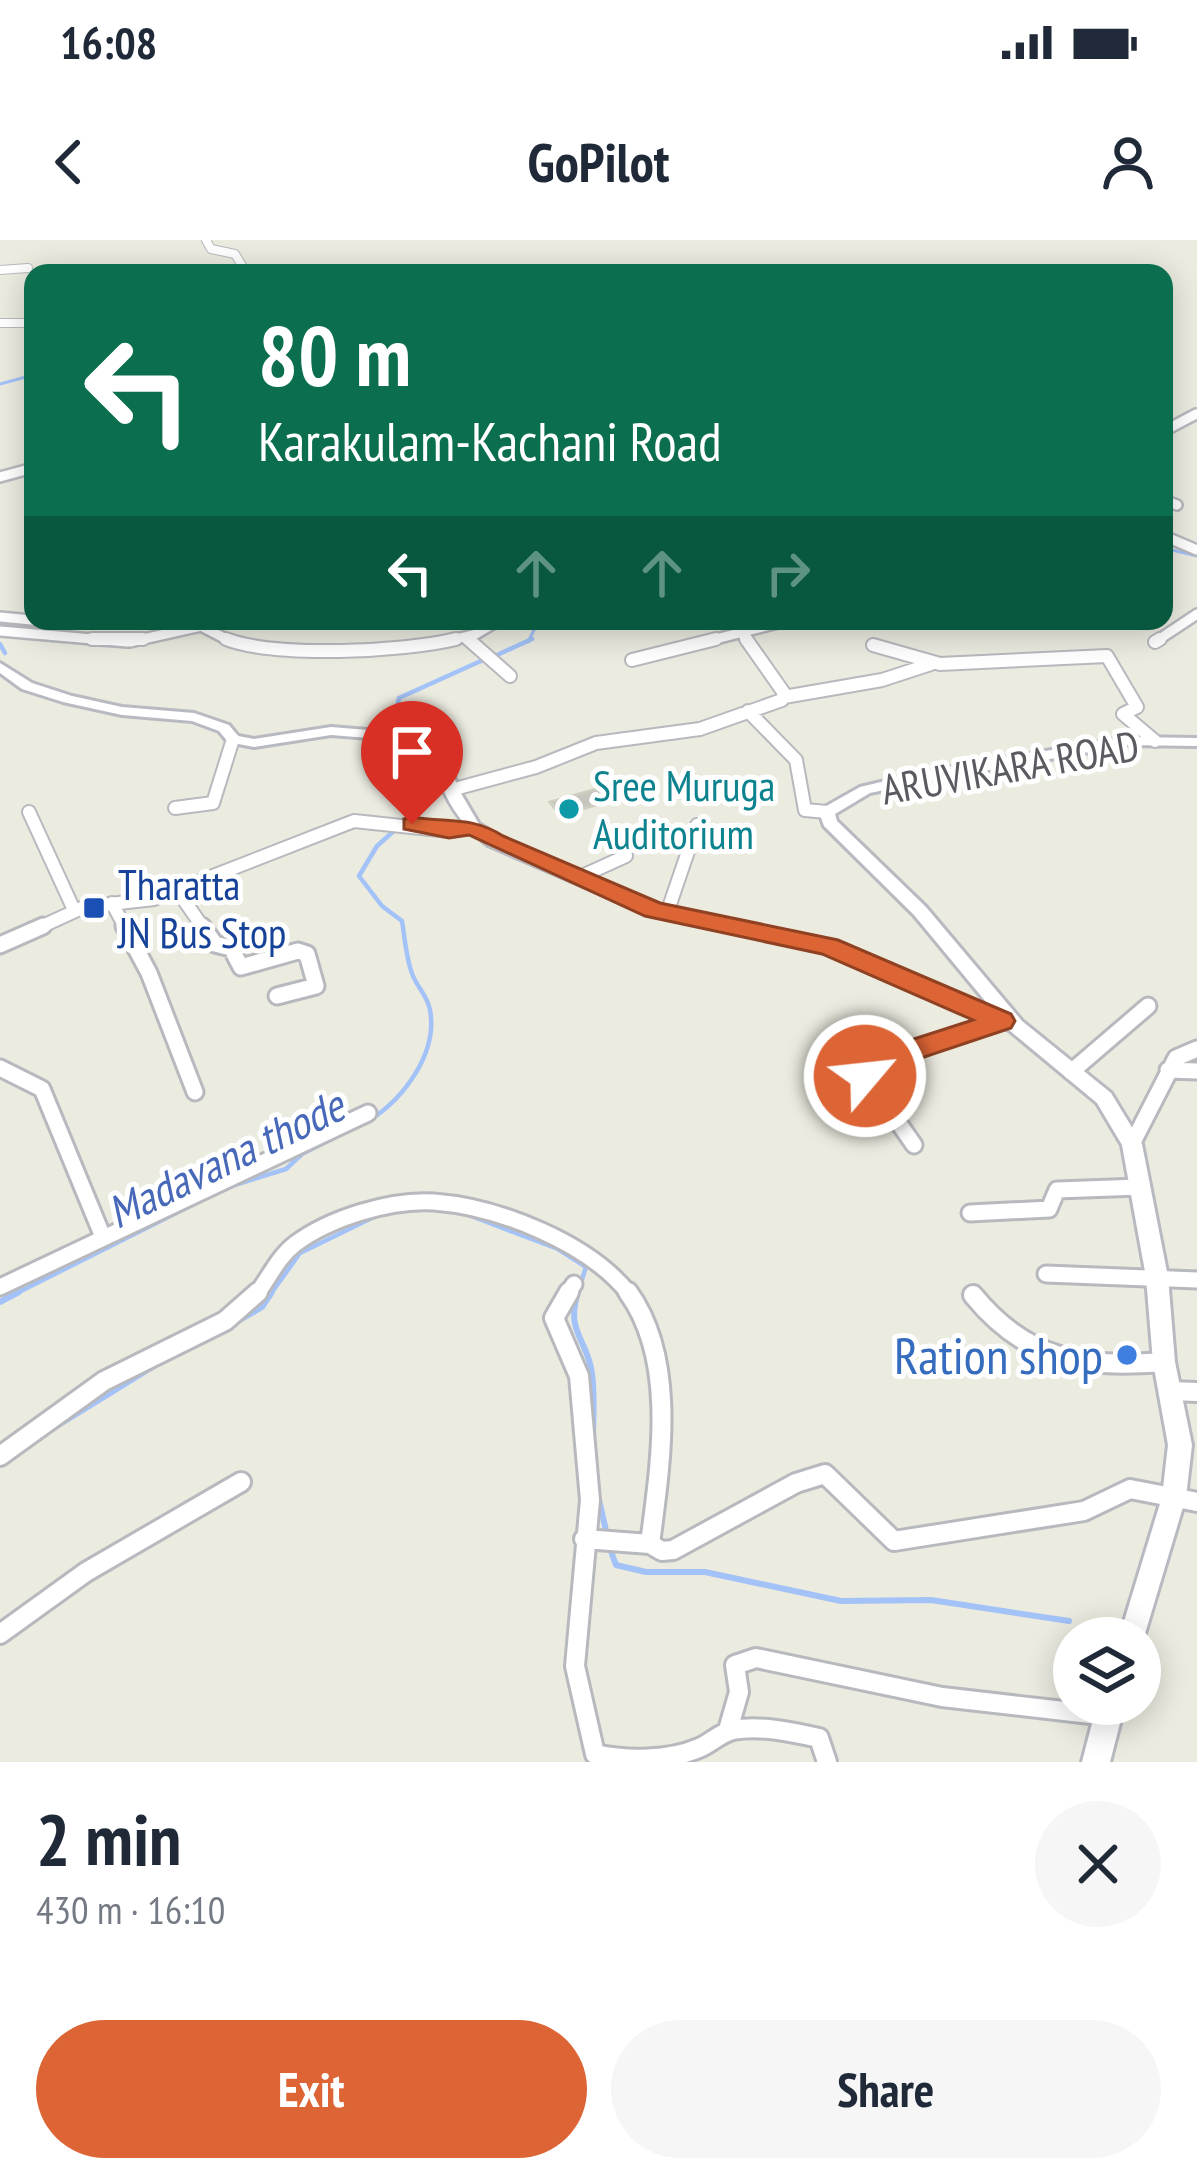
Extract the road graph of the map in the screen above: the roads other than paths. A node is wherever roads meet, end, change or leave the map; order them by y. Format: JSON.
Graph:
{"nodes":[{"id":1,"x":206,"y":240,"type":"edge"},
{"id":2,"x":241,"y":264,"type":"edge"},
{"id":3,"x":1173,"y":503,"type":"edge"},
{"id":4,"x":1177,"y":505,"type":"dead end"},
{"id":5,"x":1197,"y":614,"type":"edge"},
{"id":6,"x":81,"y":630,"type":"edge"},
{"id":7,"x":183,"y":630,"type":"edge"},
{"id":8,"x":209,"y":630,"type":"edge"},
{"id":9,"x":480,"y":630,"type":"edge"},
{"id":10,"x":724,"y":630,"type":"edge"},
{"id":11,"x":739,"y":630,"type":"edge"},
{"id":12,"x":0,"y":631,"type":"edge"},
{"id":13,"x":466,"y":637,"type":"junction"},
{"id":14,"x":80,"y":639,"type":"junction"},
{"id":15,"x":1156,"y":642,"type":"dead end"},
{"id":16,"x":873,"y":645,"type":"dead end"},
{"id":17,"x":632,"y":660,"type":"dead end"},
{"id":18,"x":931,"y":664,"type":"junction"},
{"id":19,"x":0,"y":667,"type":"edge"},
{"id":20,"x":510,"y":676,"type":"dead end"},
{"id":21,"x":784,"y":698,"type":"junction"},
{"id":22,"x":748,"y":711,"type":"junction"},
{"id":23,"x":233,"y":739,"type":"junction"},
{"id":24,"x":1155,"y":742,"type":"junction"},
{"id":25,"x":1197,"y":742,"type":"edge"},
{"id":26,"x":451,"y":790,"type":"junction"},
{"id":27,"x":175,"y":808,"type":"dead end"},
{"id":28,"x":29,"y":812,"type":"dead end"},
{"id":29,"x":827,"y":812,"type":"junction"},
{"id":30,"x":697,"y":825,"type":"dead end"},
{"id":31,"x":473,"y":827,"type":"junction"},
{"id":32,"x":626,"y":856,"type":"dead end"},
{"id":33,"x":582,"y":876,"type":"junction"},
{"id":34,"x":178,"y":890,"type":"junction"},
{"id":35,"x":112,"y":903,"type":"junction"},
{"id":36,"x":74,"y":910,"type":"junction"},
{"id":37,"x":667,"y":913,"type":"junction"},
{"id":38,"x":0,"y":945,"type":"edge"},
{"id":39,"x":277,"y":996,"type":"dead end"},
{"id":40,"x":1148,"y":1006,"type":"dead end"},
{"id":41,"x":1008,"y":1023,"type":"junction"},
{"id":42,"x":1197,"y":1049,"type":"edge"},
{"id":43,"x":0,"y":1068,"type":"edge"},
{"id":44,"x":1168,"y":1070,"type":"junction"},
{"id":45,"x":1197,"y":1071,"type":"edge"},
{"id":46,"x":1072,"y":1072,"type":"junction"},
{"id":47,"x":194,"y":1092,"type":"dead end"},
{"id":48,"x":368,"y":1113,"type":"dead end"},
{"id":49,"x":1132,"y":1144,"type":"junction"},
{"id":50,"x":914,"y":1145,"type":"dead end"},
{"id":51,"x":1140,"y":1187,"type":"junction"},
{"id":52,"x":970,"y":1213,"type":"dead end"},
{"id":53,"x":103,"y":1237,"type":"junction"},
{"id":54,"x":1046,"y":1274,"type":"dead end"},
{"id":55,"x":1157,"y":1277,"type":"junction"},
{"id":56,"x":1197,"y":1280,"type":"edge"},
{"id":57,"x":574,"y":1284,"type":"dead end"},
{"id":58,"x":0,"y":1287,"type":"edge"},
{"id":59,"x":974,"y":1294,"type":"dead end"},
{"id":60,"x":1164,"y":1362,"type":"junction"},
{"id":61,"x":1172,"y":1391,"type":"junction"},
{"id":62,"x":1197,"y":1392,"type":"edge"},
{"id":63,"x":0,"y":1456,"type":"edge"},
{"id":64,"x":242,"y":1482,"type":"dead end"},
{"id":65,"x":1185,"y":1499,"type":"edge"},
{"id":66,"x":584,"y":1539,"type":"junction"},
{"id":67,"x":650,"y":1544,"type":"junction"},
{"id":68,"x":1140,"y":1617,"type":"edge"},
{"id":69,"x":0,"y":1634,"type":"edge"},
{"id":70,"x":1053,"y":1706,"type":"edge"},
{"id":71,"x":1105,"y":1725,"type":"edge"},
{"id":72,"x":728,"y":1730,"type":"junction"},
{"id":73,"x":827,"y":1762,"type":"edge"},
{"id":74,"x":1096,"y":1762,"type":"edge"}],
"edges":[{"from":1,"to":2,"type":"street"},
{"from":3,"to":4,"type":"street"},
{"from":5,"to":15,"type":"street"},
{"from":6,"to":14,"type":"street"},
{"from":7,"to":14,"type":"street"},
{"from":8,"to":13,"type":"street"},
{"from":9,"to":13,"type":"street"},
{"from":10,"to":17,"type":"street"},
{"from":11,"to":21,"type":"street"},
{"from":12,"to":14,"type":"street"},
{"from":13,"to":20,"type":"street"},
{"from":16,"to":18,"type":"street"},
{"from":18,"to":21,"type":"street"},
{"from":18,"to":24,"type":"street"},
{"from":19,"to":23,"type":"main road"},
{"from":21,"to":22,"type":"street"},
{"from":22,"to":26,"type":"street"},
{"from":22,"to":29,"type":"street"},
{"from":23,"to":26,"type":"main road"},
{"from":23,"to":27,"type":"street"},
{"from":24,"to":25,"type":"main road","name":"ARUVIKARA ROAD"},
{"from":24,"to":29,"type":"main road","name":"ARUVIKARA ROAD"},
{"from":26,"to":31,"type":"main road"},
{"from":28,"to":36,"type":"street"},
{"from":29,"to":41,"type":"main road","name":"ARUVIKARA ROAD"},
{"from":30,"to":37,"type":"street"},
{"from":31,"to":33,"type":"main road"},
{"from":31,"to":34,"type":"street"},
{"from":32,"to":33,"type":"street"},
{"from":33,"to":37,"type":"main road"},
{"from":34,"to":35,"type":"street"},
{"from":34,"to":39,"type":"street"},
{"from":35,"to":36,"type":"street"},
{"from":35,"to":47,"type":"street"},
{"from":36,"to":38,"type":"street"},
{"from":37,"to":41,"type":"main road"},
{"from":40,"to":46,"type":"street"},
{"from":41,"to":46,"type":"main road"},
{"from":41,"to":50,"type":"street"},
{"from":42,"to":44,"type":"street"},
{"from":43,"to":53,"type":"street"},
{"from":44,"to":45,"type":"street"},
{"from":44,"to":49,"type":"street"},
{"from":46,"to":49,"type":"main road"},
{"from":48,"to":53,"type":"street"},
{"from":49,"to":51,"type":"main road"},
{"from":51,"to":52,"type":"street"},
{"from":51,"to":55,"type":"main road"},
{"from":53,"to":58,"type":"street"},
{"from":54,"to":55,"type":"street"},
{"from":55,"to":56,"type":"street"},
{"from":55,"to":60,"type":"main road"},
{"from":57,"to":66,"type":"street"},
{"from":59,"to":60,"type":"street"},
{"from":60,"to":61,"type":"main road"},
{"from":61,"to":62,"type":"street"},
{"from":61,"to":65,"type":"main road"},
{"from":63,"to":67,"type":"street"},
{"from":64,"to":69,"type":"street"},
{"from":65,"to":67,"type":"street"},
{"from":65,"to":68,"type":"main road"},
{"from":66,"to":67,"type":"street"},
{"from":66,"to":72,"type":"street"},
{"from":70,"to":72,"type":"street"},
{"from":71,"to":74,"type":"main road"},
{"from":72,"to":73,"type":"street"}]}
